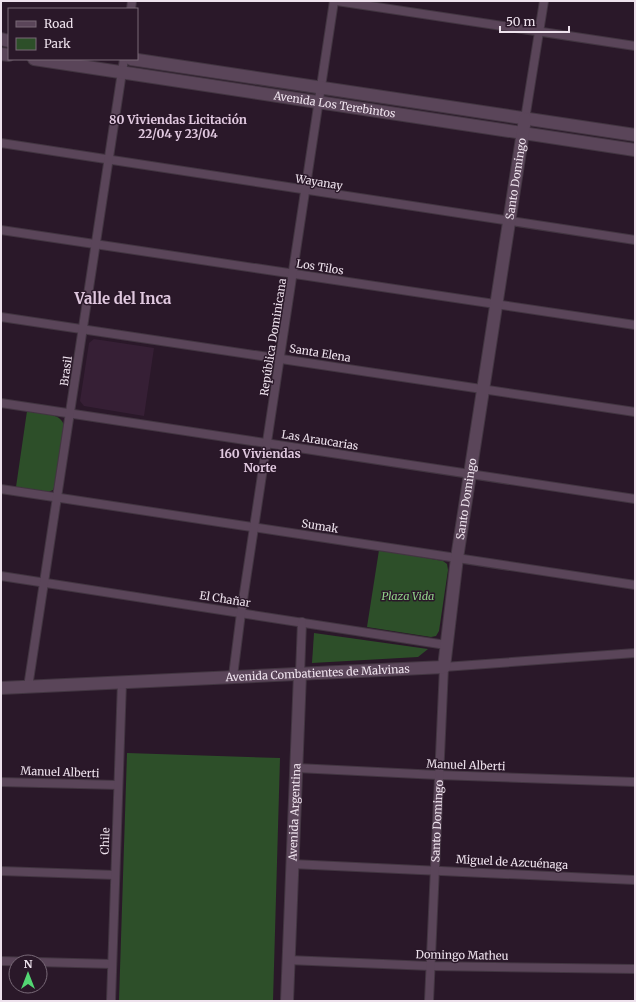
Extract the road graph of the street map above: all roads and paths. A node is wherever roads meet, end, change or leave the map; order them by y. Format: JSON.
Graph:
{"nodes":[{"id":1,"x":336,"y":1,"type":"edge"},
{"id":2,"x":544,"y":1,"type":"edge"},
{"id":3,"x":539,"y":32,"type":"junction"},
{"id":4,"x":635,"y":46,"type":"edge"},
{"id":5,"x":41,"y":60,"type":"edge"},
{"id":6,"x":124,"y":60,"type":"edge"},
{"id":7,"x":138,"y":60,"type":"edge"},
{"id":8,"x":122,"y":72,"type":"junction"},
{"id":9,"x":321,"y":88,"type":"junction"},
{"id":10,"x":319,"y":102,"type":"junction"},
{"id":11,"x":525,"y":119,"type":"junction"},
{"id":12,"x":523,"y":133,"type":"junction"},
{"id":13,"x":635,"y":135,"type":"edge"},
{"id":14,"x":1,"y":143,"type":"edge"},
{"id":15,"x":635,"y":150,"type":"edge"},
{"id":16,"x":109,"y":159,"type":"junction"},
{"id":17,"x":305,"y":191,"type":"junction"},
{"id":18,"x":509,"y":221,"type":"junction"},
{"id":19,"x":1,"y":230,"type":"edge"},
{"id":20,"x":635,"y":240,"type":"edge"},
{"id":21,"x":96,"y":245,"type":"junction"},
{"id":22,"x":293,"y":274,"type":"junction"},
{"id":23,"x":495,"y":304,"type":"junction"},
{"id":24,"x":1,"y":317,"type":"edge"},
{"id":25,"x":635,"y":325,"type":"edge"},
{"id":26,"x":83,"y":330,"type":"junction"},
{"id":27,"x":280,"y":359,"type":"junction"},
{"id":28,"x":483,"y":389,"type":"junction"},
{"id":29,"x":1,"y":403,"type":"edge"},
{"id":30,"x":635,"y":412,"type":"edge"},
{"id":31,"x":71,"y":414,"type":"junction"},
{"id":32,"x":268,"y":443,"type":"junction"},
{"id":33,"x":470,"y":474,"type":"junction"},
{"id":34,"x":1,"y":489,"type":"edge"},
{"id":35,"x":58,"y":498,"type":"junction"},
{"id":36,"x":635,"y":499,"type":"edge"},
{"id":37,"x":255,"y":527,"type":"junction"},
{"id":38,"x":457,"y":558,"type":"junction"},
{"id":39,"x":1,"y":576,"type":"edge"},
{"id":40,"x":45,"y":582,"type":"junction"},
{"id":41,"x":635,"y":585,"type":"edge"},
{"id":42,"x":241,"y":613,"type":"junction"},
{"id":43,"x":302,"y":622,"type":"junction"},
{"id":44,"x":446,"y":645,"type":"junction"},
{"id":45,"x":635,"y":653,"type":"edge"},
{"id":46,"x":444,"y":667,"type":"junction"},
{"id":47,"x":300,"y":674,"type":"junction"},
{"id":48,"x":233,"y":676,"type":"junction"},
{"id":49,"x":122,"y":682,"type":"junction"},
{"id":50,"x":28,"y":687,"type":"junction"},
{"id":51,"x":1,"y":688,"type":"edge"},
{"id":52,"x":296,"y":768,"type":"junction"},
{"id":53,"x":438,"y":775,"type":"junction"},
{"id":54,"x":1,"y":782,"type":"edge"},
{"id":55,"x":635,"y":782,"type":"edge"},
{"id":56,"x":118,"y":785,"type":"junction"},
{"id":57,"x":292,"y":864,"type":"junction"},
{"id":58,"x":434,"y":870,"type":"junction"},
{"id":59,"x":1,"y":871,"type":"edge"},
{"id":60,"x":115,"y":875,"type":"junction"},
{"id":61,"x":635,"y":880,"type":"edge"},
{"id":62,"x":1,"y":960,"type":"edge"},
{"id":63,"x":288,"y":960,"type":"junction"},
{"id":64,"x":112,"y":964,"type":"junction"},
{"id":65,"x":430,"y":966,"type":"junction"},
{"id":66,"x":635,"y":969,"type":"edge"},
{"id":67,"x":111,"y":1001,"type":"edge"},
{"id":68,"x":287,"y":1001,"type":"edge"},
{"id":69,"x":429,"y":1001,"type":"edge"}],
"edges":[{"from":1,"to":3,"type":"street"},
{"from":1,"to":9,"type":"street","name":"República Dominicana"},
{"from":2,"to":3,"type":"street","name":"Santo Domingo"},
{"from":3,"to":4,"type":"street"},
{"from":3,"to":11,"type":"street","name":"Santo Domingo"},
{"from":5,"to":8,"type":"street","name":"Avenida Los Terebintos"},
{"from":6,"to":8,"type":"street","name":"Brasil"},
{"from":7,"to":9,"type":"street","name":"Avenida Los Terebintos"},
{"from":8,"to":10,"type":"street","name":"Avenida Los Terebintos"},
{"from":8,"to":16,"type":"street","name":"Brasil"},
{"from":9,"to":10,"type":"street","name":"República Dominicana"},
{"from":9,"to":11,"type":"street","name":"Avenida Los Terebintos"},
{"from":10,"to":12,"type":"street","name":"Avenida Los Terebintos"},
{"from":10,"to":17,"type":"street","name":"República Dominicana"},
{"from":11,"to":12,"type":"street","name":"Santo Domingo"},
{"from":11,"to":13,"type":"street","name":"Avenida Los Terebintos"},
{"from":12,"to":15,"type":"street","name":"Avenida Los Terebintos"},
{"from":12,"to":18,"type":"street","name":"Santo Domingo"},
{"from":14,"to":16,"type":"street","name":"Wayanay"},
{"from":16,"to":17,"type":"street","name":"Wayanay"},
{"from":16,"to":21,"type":"street","name":"Brasil"},
{"from":17,"to":18,"type":"street","name":"Wayanay"},
{"from":17,"to":22,"type":"street","name":"República Dominicana"},
{"from":18,"to":20,"type":"street","name":"Wayanay"},
{"from":18,"to":23,"type":"street","name":"Santo Domingo"},
{"from":19,"to":21,"type":"street","name":"Los Tilos"},
{"from":21,"to":22,"type":"street","name":"Los Tilos"},
{"from":21,"to":26,"type":"street","name":"Brasil"},
{"from":22,"to":23,"type":"street","name":"Los Tilos"},
{"from":22,"to":27,"type":"street","name":"República Dominicana"},
{"from":23,"to":25,"type":"street","name":"Los Tilos"},
{"from":23,"to":28,"type":"street","name":"Santo Domingo"},
{"from":24,"to":26,"type":"street","name":"Santa Elena"},
{"from":26,"to":27,"type":"street","name":"Santa Elena"},
{"from":26,"to":31,"type":"street","name":"Brasil"},
{"from":27,"to":28,"type":"street","name":"Santa Elena"},
{"from":27,"to":32,"type":"street","name":"República Dominicana"},
{"from":28,"to":30,"type":"street","name":"Santa Elena"},
{"from":28,"to":33,"type":"street","name":"Santo Domingo"},
{"from":29,"to":31,"type":"street","name":"Las Araucarias"},
{"from":31,"to":32,"type":"street","name":"Las Araucarias"},
{"from":31,"to":35,"type":"street","name":"Brasil"},
{"from":32,"to":33,"type":"street","name":"Las Araucarias"},
{"from":32,"to":37,"type":"street","name":"República Dominicana"},
{"from":33,"to":36,"type":"street","name":"Las Araucarias"},
{"from":33,"to":38,"type":"street","name":"Santo Domingo"},
{"from":34,"to":35,"type":"street","name":"Sumak"},
{"from":35,"to":37,"type":"street","name":"Sumak"},
{"from":35,"to":40,"type":"street","name":"Brasil"},
{"from":37,"to":38,"type":"street","name":"Sumak"},
{"from":37,"to":42,"type":"street","name":"República Dominicana"},
{"from":38,"to":41,"type":"street","name":"Sumak"},
{"from":38,"to":44,"type":"street","name":"Santo Domingo"},
{"from":39,"to":40,"type":"street","name":"El Chañar"},
{"from":40,"to":42,"type":"street","name":"El Chañar"},
{"from":40,"to":50,"type":"street","name":"Brasil"},
{"from":42,"to":43,"type":"street","name":"El Chañar"},
{"from":42,"to":48,"type":"street","name":"República Dominicana"},
{"from":43,"to":44,"type":"street","name":"El Chañar"},
{"from":43,"to":47,"type":"street","name":"Avenida Argentina"},
{"from":44,"to":46,"type":"street","name":"Santo Domingo"},
{"from":45,"to":46,"type":"street","name":"Avenida Combatientes de Malvinas"},
{"from":46,"to":47,"type":"street","name":"Avenida Combatientes de Malvinas"},
{"from":46,"to":53,"type":"street","name":"Santo Domingo"},
{"from":47,"to":48,"type":"street","name":"Avenida Combatientes de Malvinas"},
{"from":47,"to":52,"type":"street","name":"Avenida Argentina"},
{"from":48,"to":49,"type":"street","name":"Avenida Combatientes de Malvinas"},
{"from":49,"to":50,"type":"street","name":"Avenida Combatientes de Malvinas"},
{"from":49,"to":56,"type":"street","name":"Chile"},
{"from":50,"to":51,"type":"street","name":"Avenida Combatientes de Malvinas"},
{"from":52,"to":53,"type":"street","name":"Manuel Alberti"},
{"from":52,"to":57,"type":"street","name":"Avenida Argentina"},
{"from":53,"to":55,"type":"street","name":"Manuel Alberti"},
{"from":53,"to":58,"type":"street","name":"Santo Domingo"},
{"from":54,"to":56,"type":"street","name":"Manuel Alberti"},
{"from":56,"to":60,"type":"street","name":"Chile"},
{"from":57,"to":58,"type":"street","name":"Miguel de Azcuénaga"},
{"from":57,"to":63,"type":"street","name":"Avenida Argentina"},
{"from":58,"to":61,"type":"street","name":"Miguel de Azcuénaga"},
{"from":58,"to":65,"type":"street","name":"Santo Domingo"},
{"from":59,"to":60,"type":"street"},
{"from":60,"to":64,"type":"street","name":"Chile"},
{"from":62,"to":64,"type":"street"},
{"from":63,"to":65,"type":"street","name":"Domingo Matheu"},
{"from":63,"to":68,"type":"street","name":"Avenida Argentina"},
{"from":64,"to":67,"type":"street","name":"Chile"},
{"from":65,"to":66,"type":"street","name":"Domingo Matheu"},
{"from":65,"to":69,"type":"street","name":"Santo Domingo"}]}
